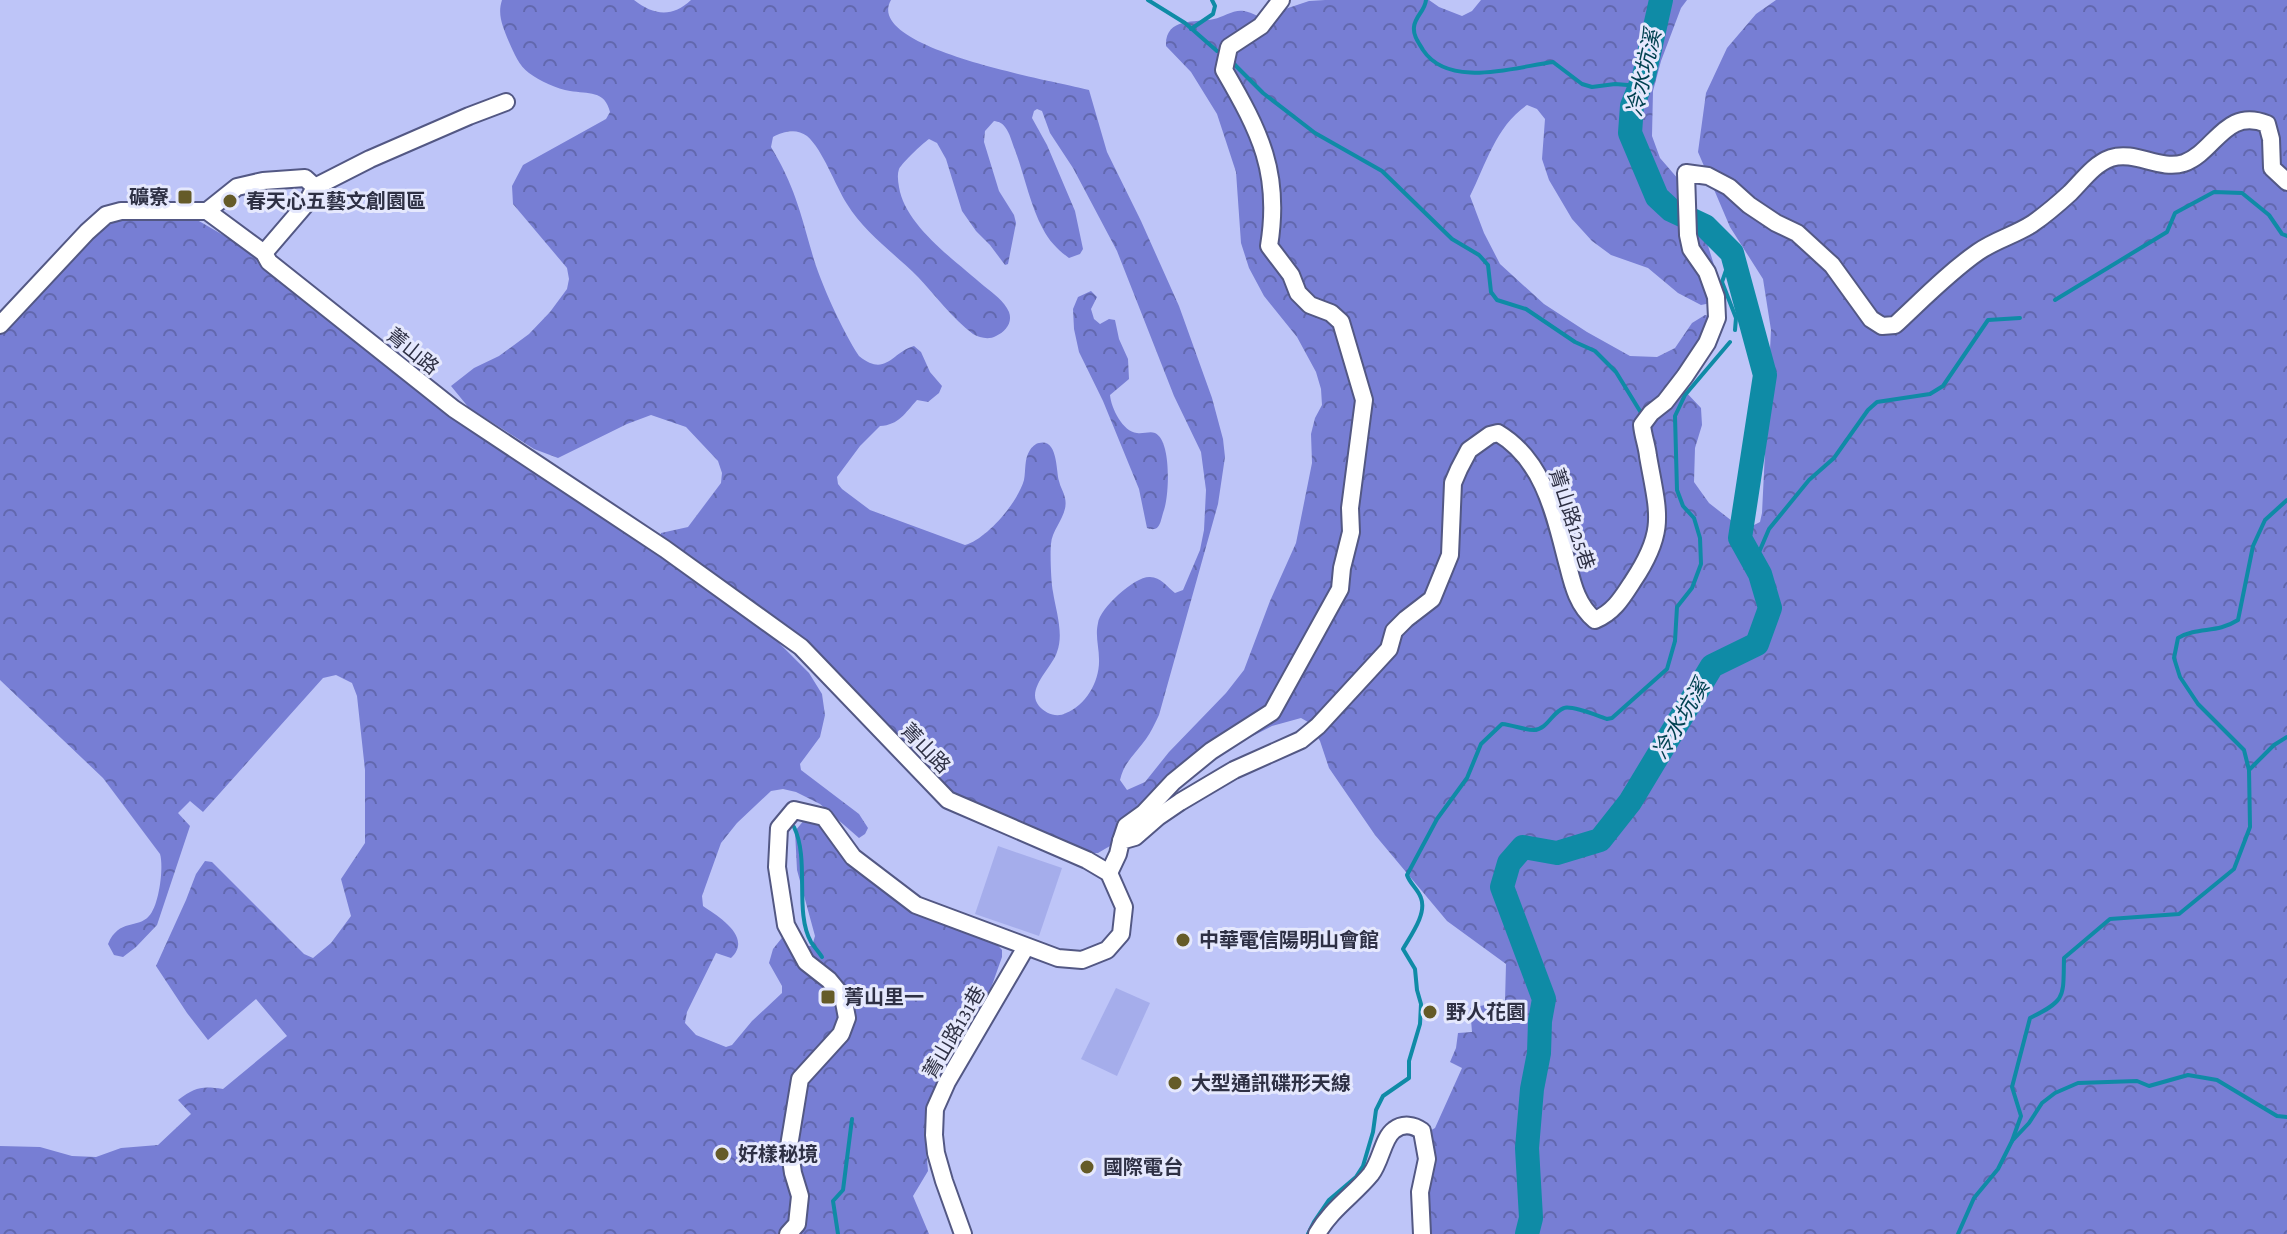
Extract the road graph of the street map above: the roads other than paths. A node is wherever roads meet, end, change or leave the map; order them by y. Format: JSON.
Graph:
{"nodes":[{"id":1,"x":1281,"y":0,"type":"edge"},
{"id":2,"x":506,"y":102,"type":"dead end"},
{"id":3,"x":2287,"y":182,"type":"edge"},
{"id":4,"x":315,"y":187,"type":"junction"},
{"id":5,"x":207,"y":211,"type":"junction"},
{"id":6,"x":264,"y":253,"type":"junction"},
{"id":7,"x":0,"y":325,"type":"edge"},
{"id":8,"x":1121,"y":841,"type":"junction"},
{"id":9,"x":1109,"y":873,"type":"junction"},
{"id":10,"x":1026,"y":947,"type":"junction"},
{"id":11,"x":788,"y":1234,"type":"edge"},
{"id":12,"x":963,"y":1234,"type":"edge"},
{"id":13,"x":1317,"y":1234,"type":"edge"},
{"id":14,"x":1422,"y":1234,"type":"edge"}],
"edges":[{"from":1,"to":8,"type":"street"},
{"from":2,"to":4,"type":"street"},
{"from":3,"to":8,"type":"street","name":"菁山路125巷"},
{"from":4,"to":5,"type":"street"},
{"from":4,"to":6,"type":"street"},
{"from":5,"to":6,"type":"street","name":"菁山路"},
{"from":5,"to":7,"type":"street"},
{"from":6,"to":9,"type":"street","name":"菁山路"},
{"from":8,"to":9,"type":"street"},
{"from":9,"to":10,"type":"street"},
{"from":10,"to":11,"type":"street"},
{"from":10,"to":12,"type":"street","name":"菁山路131巷"},
{"from":13,"to":14,"type":"street"}]}
